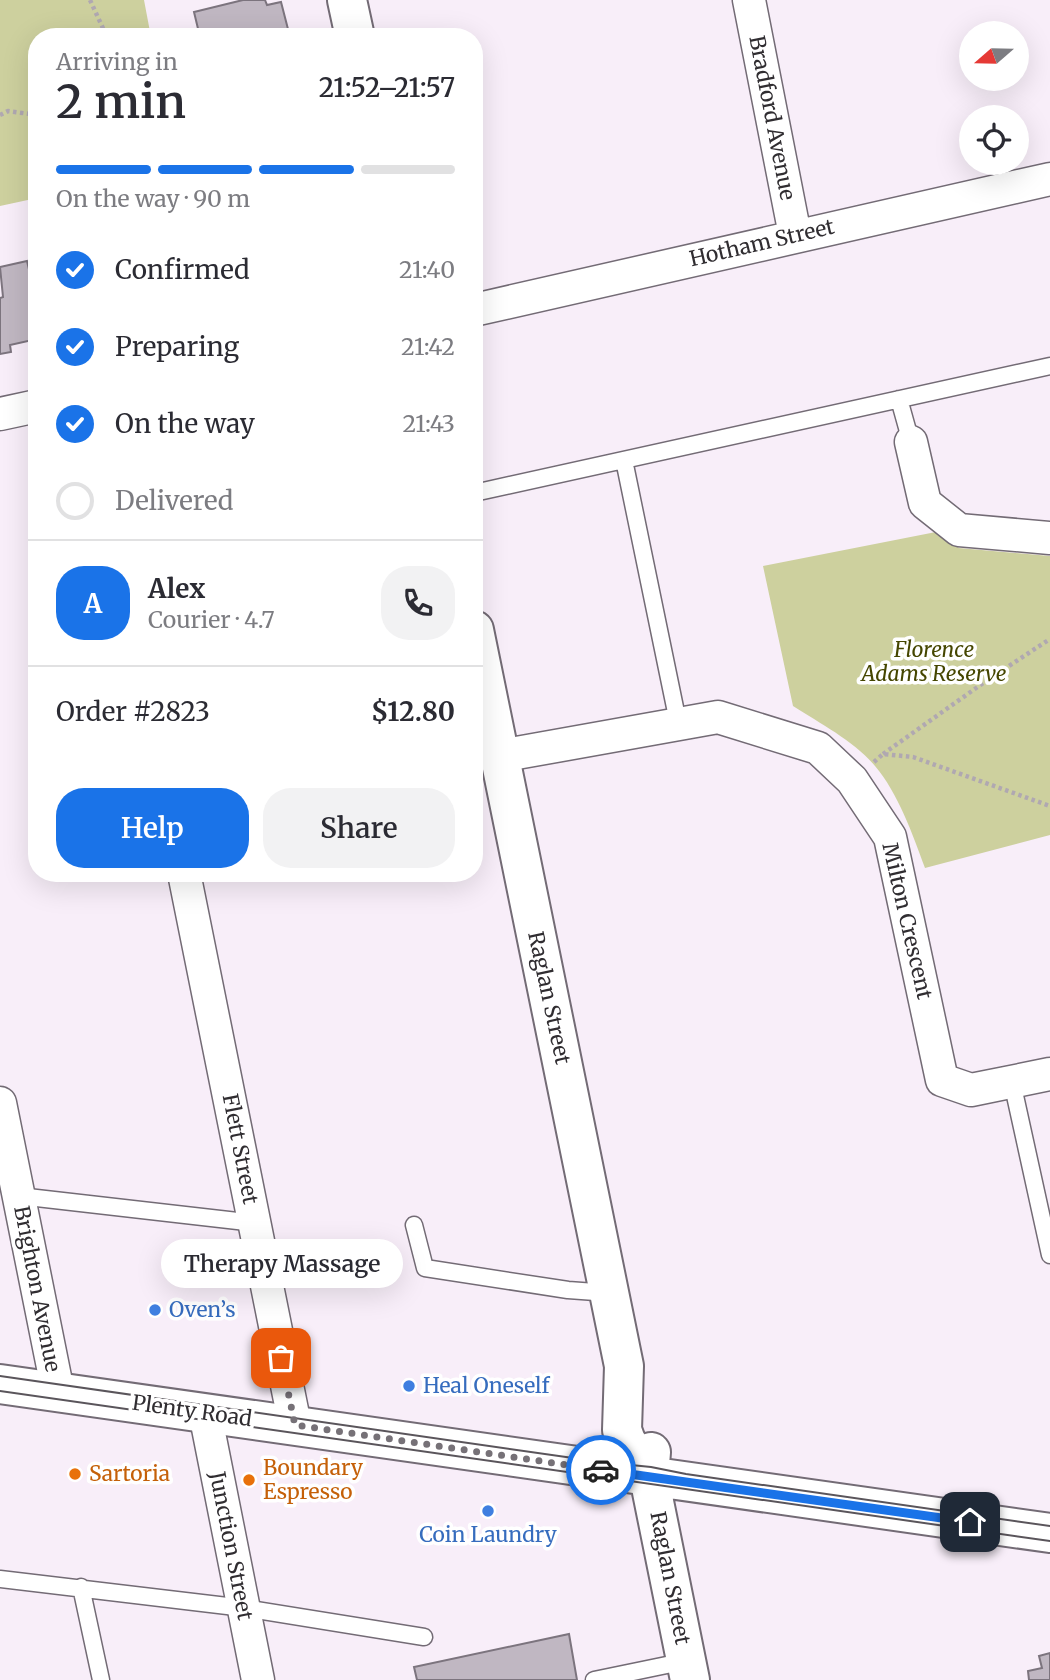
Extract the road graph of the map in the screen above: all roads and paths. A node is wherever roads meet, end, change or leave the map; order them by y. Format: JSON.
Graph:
{"nodes":[{"id":1,"x":90,"y":0,"type":"edge"},
{"id":2,"x":347,"y":0,"type":"edge"},
{"id":3,"x":749,"y":0,"type":"edge"},
{"id":4,"x":103,"y":28,"type":"edge"},
{"id":5,"x":353,"y":28,"type":"edge"},
{"id":6,"x":28,"y":113,"type":"edge"},
{"id":7,"x":0,"y":115,"type":"edge"},
{"id":8,"x":1050,"y":179,"type":"edge"},
{"id":9,"x":795,"y":235,"type":"junction"},
{"id":10,"x":483,"y":308,"type":"edge"},
{"id":11,"x":1050,"y":366,"type":"edge"},
{"id":12,"x":899,"y":399,"type":"junction"},
{"id":13,"x":28,"y":408,"type":"edge"},
{"id":14,"x":0,"y":414,"type":"edge"},
{"id":15,"x":911,"y":442,"type":"joint"},
{"id":16,"x":624,"y":460,"type":"junction"},
{"id":17,"x":483,"y":491,"type":"edge"},
{"id":18,"x":1050,"y":538,"type":"edge"},
{"id":19,"x":1050,"y":639,"type":"edge"},
{"id":20,"x":483,"y":674,"type":"edge"},
{"id":21,"x":678,"y":722,"type":"junction"},
{"id":22,"x":883,"y":754,"type":"junction"},
{"id":23,"x":500,"y":756,"type":"junction"},
{"id":24,"x":870,"y":765,"type":"dead end"},
{"id":25,"x":1050,"y":806,"type":"edge"},
{"id":26,"x":186,"y":882,"type":"edge"},
{"id":27,"x":1050,"y":1074,"type":"edge"},
{"id":28,"x":1013,"y":1082,"type":"junction"},
{"id":29,"x":0,"y":1103,"type":"edge"},
{"id":30,"x":19,"y":1195,"type":"junction"},
{"id":31,"x":255,"y":1223,"type":"junction"},
{"id":32,"x":414,"y":1225,"type":"dead end"},
{"id":33,"x":1050,"y":1255,"type":"edge"},
{"id":34,"x":609,"y":1293,"type":"junction"},
{"id":35,"x":0,"y":1384,"type":"edge"},
{"id":36,"x":58,"y":1392,"type":"junction"},
{"id":37,"x":205,"y":1413,"type":"junction"},
{"id":38,"x":295,"y":1425,"type":"junction"},
{"id":39,"x":649,"y":1477,"type":"junction"},
{"id":40,"x":1050,"y":1533,"type":"edge"},
{"id":41,"x":0,"y":1579,"type":"edge"},
{"id":42,"x":81,"y":1587,"type":"junction"},
{"id":43,"x":244,"y":1608,"type":"junction"},
{"id":44,"x":424,"y":1637,"type":"dead end"},
{"id":45,"x":688,"y":1670,"type":"edge"},
{"id":46,"x":101,"y":1680,"type":"edge"},
{"id":47,"x":258,"y":1680,"type":"edge"},
{"id":48,"x":594,"y":1680,"type":"edge"}],
"edges":[{"from":1,"to":4,"type":"path"},
{"from":2,"to":5,"type":"street"},
{"from":3,"to":9,"type":"street","name":"Bradford Avenue"},
{"from":6,"to":7,"type":"path"},
{"from":8,"to":9,"type":"street","name":"Hotham Street"},
{"from":9,"to":10,"type":"street","name":"Hotham Street"},
{"from":11,"to":12,"type":"lane"},
{"from":12,"to":15,"type":"lane"},
{"from":12,"to":16,"type":"lane"},
{"from":13,"to":14,"type":"street"},
{"from":15,"to":18,"type":"street"},
{"from":16,"to":17,"type":"lane"},
{"from":16,"to":21,"type":"lane"},
{"from":19,"to":22,"type":"path"},
{"from":20,"to":23,"type":"street","name":"Raglan Street"},
{"from":21,"to":23,"type":"street","name":"Milton Crescent"},
{"from":21,"to":28,"type":"street","name":"Milton Crescent"},
{"from":22,"to":24,"type":"path"},
{"from":22,"to":25,"type":"path"},
{"from":23,"to":34,"type":"street","name":"Raglan Street"},
{"from":26,"to":31,"type":"street","name":"Flett Street"},
{"from":27,"to":28,"type":"street","name":"Milton Crescent"},
{"from":28,"to":33,"type":"lane"},
{"from":29,"to":30,"type":"street","name":"Brighton Avenue"},
{"from":30,"to":31,"type":"lane"},
{"from":30,"to":36,"type":"street","name":"Brighton Avenue"},
{"from":31,"to":38,"type":"street","name":"Flett Street"},
{"from":32,"to":34,"type":"lane"},
{"from":34,"to":39,"type":"street","name":"Raglan Street"},
{"from":35,"to":36,"type":"street","name":"Plenty Road"},
{"from":36,"to":37,"type":"street","name":"Plenty Road"},
{"from":37,"to":38,"type":"street","name":"Plenty Road"},
{"from":37,"to":43,"type":"street","name":"Junction Street"},
{"from":38,"to":39,"type":"street","name":"Plenty Road"},
{"from":39,"to":40,"type":"street","name":"Plenty Road"},
{"from":39,"to":45,"type":"street","name":"Raglan Street"},
{"from":41,"to":42,"type":"lane"},
{"from":42,"to":43,"type":"lane"},
{"from":42,"to":46,"type":"lane"},
{"from":43,"to":44,"type":"lane"},
{"from":43,"to":47,"type":"street","name":"Junction Street"},
{"from":45,"to":48,"type":"lane"}]}
